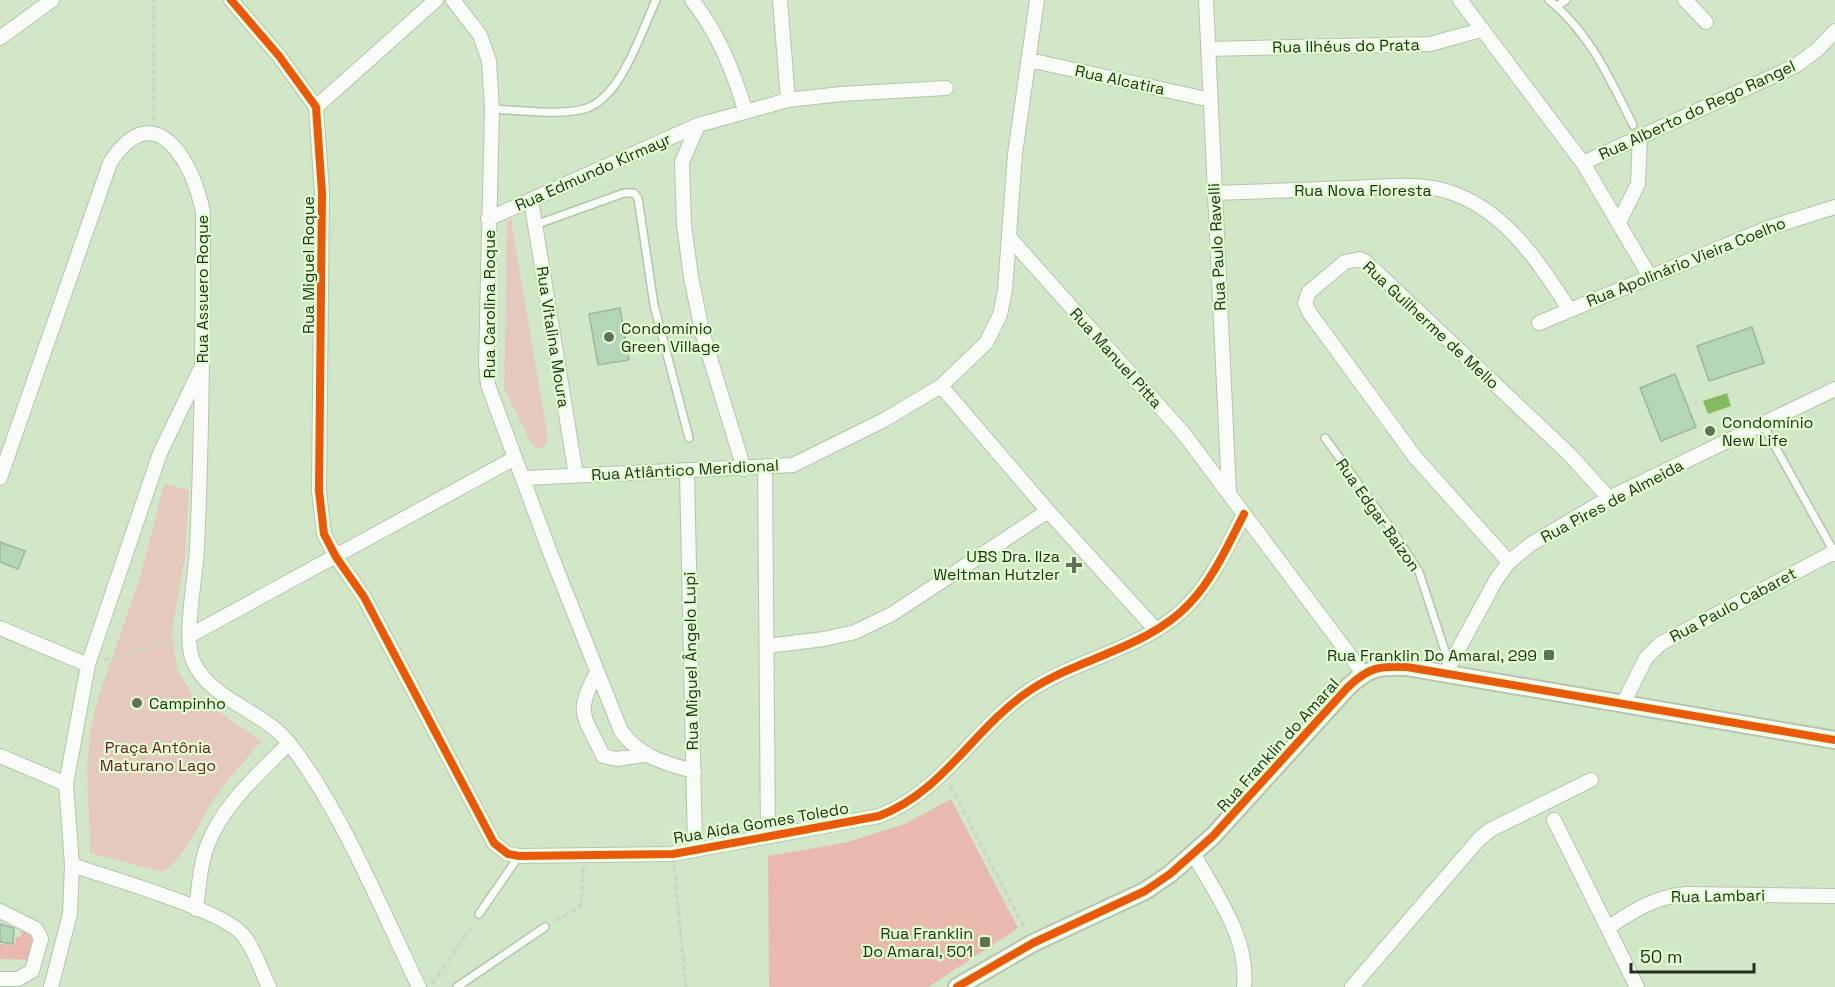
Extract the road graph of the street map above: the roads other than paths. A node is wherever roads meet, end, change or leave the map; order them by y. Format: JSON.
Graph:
{"nodes":[{"id":1,"x":52,"y":0,"type":"edge"},
{"id":2,"x":231,"y":0,"type":"edge"},
{"id":3,"x":436,"y":0,"type":"edge"},
{"id":4,"x":453,"y":0,"type":"edge"},
{"id":5,"x":656,"y":0,"type":"edge"},
{"id":6,"x":692,"y":0,"type":"edge"},
{"id":7,"x":780,"y":0,"type":"edge"},
{"id":8,"x":1038,"y":0,"type":"edge"},
{"id":9,"x":1206,"y":0,"type":"edge"},
{"id":10,"x":1460,"y":0,"type":"edge"},
{"id":11,"x":1549,"y":0,"type":"edge"},
{"id":12,"x":1566,"y":0,"type":"edge"},
{"id":13,"x":1685,"y":0,"type":"edge"},
{"id":14,"x":1557,"y":6,"type":"junction"},
{"id":15,"x":1706,"y":22,"type":"dead end"},
{"id":16,"x":1481,"y":30,"type":"junction"},
{"id":17,"x":1835,"y":31,"type":"edge"},
{"id":18,"x":0,"y":38,"type":"edge"},
{"id":19,"x":1208,"y":49,"type":"junction"},
{"id":20,"x":1029,"y":60,"type":"junction"},
{"id":21,"x":946,"y":88,"type":"dead end"},
{"id":22,"x":788,"y":100,"type":"junction"},
{"id":23,"x":1211,"y":100,"type":"junction"},
{"id":24,"x":316,"y":107,"type":"junction"},
{"id":25,"x":492,"y":109,"type":"junction"},
{"id":26,"x":745,"y":110,"type":"junction"},
{"id":27,"x":698,"y":125,"type":"junction"},
{"id":28,"x":1637,"y":131,"type":"junction"},
{"id":29,"x":1583,"y":163,"type":"junction"},
{"id":30,"x":1214,"y":193,"type":"junction"},
{"id":31,"x":531,"y":200,"type":"junction"},
{"id":32,"x":1835,"y":207,"type":"edge"},
{"id":33,"x":488,"y":219,"type":"junction"},
{"id":34,"x":1619,"y":222,"type":"junction"},
{"id":35,"x":535,"y":225,"type":"junction"},
{"id":36,"x":1009,"y":237,"type":"junction"},
{"id":37,"x":1649,"y":275,"type":"junction"},
{"id":38,"x":1569,"y":309,"type":"junction"},
{"id":39,"x":1539,"y":323,"type":"dead end"},
{"id":40,"x":203,"y":364,"type":"junction"},
{"id":41,"x":941,"y":386,"type":"junction"},
{"id":42,"x":1835,"y":389,"type":"edge"},
{"id":43,"x":1762,"y":423,"type":"junction"},
{"id":44,"x":689,"y":438,"type":"dead end"},
{"id":45,"x":1325,"y":438,"type":"dead end"},
{"id":46,"x":515,"y":458,"type":"junction"},
{"id":47,"x":765,"y":468,"type":"junction"},
{"id":48,"x":744,"y":469,"type":"junction"},
{"id":49,"x":687,"y":472,"type":"junction"},
{"id":50,"x":576,"y":475,"type":"junction"},
{"id":51,"x":0,"y":478,"type":"edge"},
{"id":52,"x":525,"y":478,"type":"junction"},
{"id":53,"x":1229,"y":493,"type":"junction"},
{"id":54,"x":1609,"y":498,"type":"junction"},
{"id":55,"x":1048,"y":511,"type":"junction"},
{"id":56,"x":1244,"y":514,"type":"junction"},
{"id":57,"x":1835,"y":552,"type":"edge"},
{"id":58,"x":336,"y":557,"type":"junction"},
{"id":59,"x":1509,"y":562,"type":"junction"},
{"id":60,"x":0,"y":628,"type":"edge"},
{"id":61,"x":1156,"y":630,"type":"junction"},
{"id":62,"x":189,"y":636,"type":"junction"},
{"id":63,"x":767,"y":646,"type":"junction"},
{"id":64,"x":88,"y":665,"type":"junction"},
{"id":65,"x":1447,"y":668,"type":"junction"},
{"id":66,"x":597,"y":672,"type":"junction"},
{"id":67,"x":1363,"y":673,"type":"junction"},
{"id":68,"x":1623,"y":704,"type":"junction"},
{"id":69,"x":1835,"y":740,"type":"edge"},
{"id":70,"x":289,"y":743,"type":"junction"},
{"id":71,"x":644,"y":755,"type":"junction"},
{"id":72,"x":0,"y":756,"type":"edge"},
{"id":73,"x":694,"y":771,"type":"junction"},
{"id":74,"x":1591,"y":780,"type":"dead end"},
{"id":75,"x":66,"y":784,"type":"junction"},
{"id":76,"x":1554,"y":820,"type":"dead end"},
{"id":77,"x":768,"y":837,"type":"junction"},
{"id":78,"x":695,"y":850,"type":"junction"},
{"id":79,"x":1194,"y":855,"type":"junction"},
{"id":80,"x":519,"y":856,"type":"junction"},
{"id":81,"x":72,"y":865,"type":"junction"},
{"id":82,"x":1835,"y":896,"type":"edge"},
{"id":83,"x":196,"y":909,"type":"junction"},
{"id":84,"x":0,"y":912,"type":"edge"},
{"id":85,"x":479,"y":914,"type":"road end"},
{"id":86,"x":545,"y":927,"type":"road end"},
{"id":87,"x":1609,"y":927,"type":"junction"},
{"id":88,"x":0,"y":979,"type":"edge"},
{"id":89,"x":975,"y":981,"type":"edge"},
{"id":90,"x":51,"y":987,"type":"edge"},
{"id":91,"x":269,"y":987,"type":"edge"},
{"id":92,"x":419,"y":987,"type":"edge"},
{"id":93,"x":457,"y":987,"type":"edge"},
{"id":94,"x":957,"y":987,"type":"edge"},
{"id":95,"x":1244,"y":987,"type":"edge"},
{"id":96,"x":1352,"y":987,"type":"edge"},
{"id":97,"x":1637,"y":987,"type":"edge"}],
"edges":[{"from":1,"to":18,"type":"street"},
{"from":2,"to":24,"type":"street"},
{"from":3,"to":24,"type":"street"},
{"from":4,"to":25,"type":"street","name":"Rua Carolina Roque"},
{"from":5,"to":25,"type":"lane"},
{"from":6,"to":26,"type":"street"},
{"from":7,"to":22,"type":"street"},
{"from":8,"to":20,"type":"street"},
{"from":9,"to":19,"type":"street","name":"Rua Paulo Ravelli"},
{"from":10,"to":16,"type":"street"},
{"from":11,"to":14,"type":"lane"},
{"from":12,"to":14,"type":"lane"},
{"from":13,"to":15,"type":"street"},
{"from":14,"to":28,"type":"lane"},
{"from":16,"to":19,"type":"street","name":"Rua Ilhéus do Prata"},
{"from":16,"to":29,"type":"street"},
{"from":17,"to":28,"type":"street","name":"Rua Alberto do Rego Rangel"},
{"from":19,"to":23,"type":"street","name":"Rua Paulo Ravelli"},
{"from":20,"to":23,"type":"street","name":"Rua Alcatira"},
{"from":20,"to":36,"type":"street"},
{"from":21,"to":22,"type":"street","name":"Rua Edmundo Kirmayr"},
{"from":22,"to":26,"type":"street","name":"Rua Edmundo Kirmayr"},
{"from":23,"to":30,"type":"street","name":"Rua Paulo Ravelli"},
{"from":24,"to":58,"type":"street","name":"Rua Miguel Roque"},
{"from":25,"to":33,"type":"street","name":"Rua Carolina Roque"},
{"from":26,"to":27,"type":"street","name":"Rua Edmundo Kirmayr"},
{"from":27,"to":31,"type":"street","name":"Rua Edmundo Kirmayr"},
{"from":27,"to":48,"type":"street","name":"Rua Edmundo Kirmayr"},
{"from":28,"to":29,"type":"street","name":"Rua Alberto do Rego Rangel"},
{"from":28,"to":34,"type":"street"},
{"from":29,"to":34,"type":"street"},
{"from":30,"to":38,"type":"street","name":"Rua Nova Floresta"},
{"from":30,"to":53,"type":"street","name":"Rua Paulo Ravelli"},
{"from":31,"to":33,"type":"street","name":"Rua Edmundo Kirmayr"},
{"from":31,"to":35,"type":"street","name":"Rua Vitalina Moura"},
{"from":32,"to":37,"type":"street","name":"Rua Apolinário Vieira Coelho"},
{"from":33,"to":46,"type":"street","name":"Rua Carolina Roque"},
{"from":34,"to":37,"type":"street"},
{"from":35,"to":44,"type":"lane"},
{"from":35,"to":50,"type":"street","name":"Rua Vitalina Moura"},
{"from":36,"to":41,"type":"street","name":"Rua Atlântico Meridional"},
{"from":36,"to":53,"type":"street","name":"Rua Manuel Pitta"},
{"from":37,"to":38,"type":"street","name":"Rua Apolinário Vieira Coelho"},
{"from":38,"to":39,"type":"street","name":"Rua Apolinário Vieira Coelho"},
{"from":40,"to":51,"type":"street","name":"Rua Assuero Roque"},
{"from":40,"to":62,"type":"street","name":"Rua Assuero Roque"},
{"from":40,"to":64,"type":"street"},
{"from":41,"to":47,"type":"street","name":"Rua Atlântico Meridional"},
{"from":41,"to":55,"type":"street"},
{"from":42,"to":43,"type":"street","name":"Rua Pires de Almeida"},
{"from":43,"to":54,"type":"street","name":"Rua Pires de Almeida"},
{"from":43,"to":57,"type":"lane"},
{"from":45,"to":65,"type":"lane","name":"Rua Edgar Baizon"},
{"from":46,"to":52,"type":"street","name":"Rua Carolina Roque"},
{"from":46,"to":58,"type":"street"},
{"from":47,"to":48,"type":"street","name":"Rua Atlântico Meridional"},
{"from":47,"to":63,"type":"street"},
{"from":48,"to":49,"type":"street","name":"Rua Atlântico Meridional"},
{"from":49,"to":50,"type":"street","name":"Rua Atlântico Meridional"},
{"from":49,"to":73,"type":"street","name":"Rua Miguel Ângelo Lupi"},
{"from":50,"to":52,"type":"street","name":"Rua Atlântico Meridional"},
{"from":52,"to":66,"type":"street","name":"Rua Carolina Roque"},
{"from":53,"to":56,"type":"street","name":"Rua Manuel Pitta"},
{"from":54,"to":59,"type":"street","name":"Rua Pires de Almeida"},
{"from":54,"to":59,"type":"street","name":"Rua Guilherme de Mello"},
{"from":55,"to":61,"type":"street"},
{"from":55,"to":63,"type":"street"},
{"from":56,"to":61,"type":"street","name":"Rua Aída Gomes Toledo"},
{"from":56,"to":67,"type":"street","name":"Rua Manuel Pitta"},
{"from":57,"to":68,"type":"street","name":"Rua Paulo Cabaret"},
{"from":58,"to":62,"type":"street"},
{"from":58,"to":80,"type":"street","name":"Rua Aída Gomes Toledo"},
{"from":59,"to":65,"type":"street","name":"Rua Pires de Almeida"},
{"from":60,"to":64,"type":"street"},
{"from":61,"to":77,"type":"street","name":"Rua Aída Gomes Toledo"},
{"from":62,"to":70,"type":"street"},
{"from":63,"to":77,"type":"street"},
{"from":64,"to":75,"type":"street"},
{"from":65,"to":67,"type":"street","name":"Rua Franklin do Amaral"},
{"from":65,"to":68,"type":"street","name":"Rua Franklin do Amaral"},
{"from":66,"to":71,"type":"street","name":"Rua Carolina Roque"},
{"from":66,"to":71,"type":"street","name":"Rua Carolina Roque"},
{"from":67,"to":79,"type":"street","name":"Rua Franklin do Amaral"},
{"from":68,"to":69,"type":"street","name":"Rua Franklin do Amaral"},
{"from":70,"to":83,"type":"street"},
{"from":70,"to":92,"type":"street"},
{"from":71,"to":73,"type":"street","name":"Rua Carolina Roque"},
{"from":72,"to":75,"type":"street"},
{"from":73,"to":78,"type":"street","name":"Rua Miguel Ângelo Lupi"},
{"from":74,"to":96,"type":"street"},
{"from":75,"to":81,"type":"street"},
{"from":76,"to":87,"type":"street"},
{"from":77,"to":78,"type":"street","name":"Rua Aída Gomes Toledo"},
{"from":78,"to":80,"type":"street","name":"Rua Aída Gomes Toledo"},
{"from":79,"to":89,"type":"street","name":"Rua Franklin do Amaral"},
{"from":79,"to":95,"type":"street"},
{"from":80,"to":85,"type":"lane"},
{"from":81,"to":83,"type":"street"},
{"from":81,"to":90,"type":"street"},
{"from":82,"to":87,"type":"street","name":"Rua Lambari"},
{"from":83,"to":91,"type":"street"},
{"from":84,"to":88,"type":"street"},
{"from":86,"to":93,"type":"lane"},
{"from":87,"to":97,"type":"street"},
{"from":89,"to":94,"type":"street","name":"Rua Franklin do Amaral"}]}
